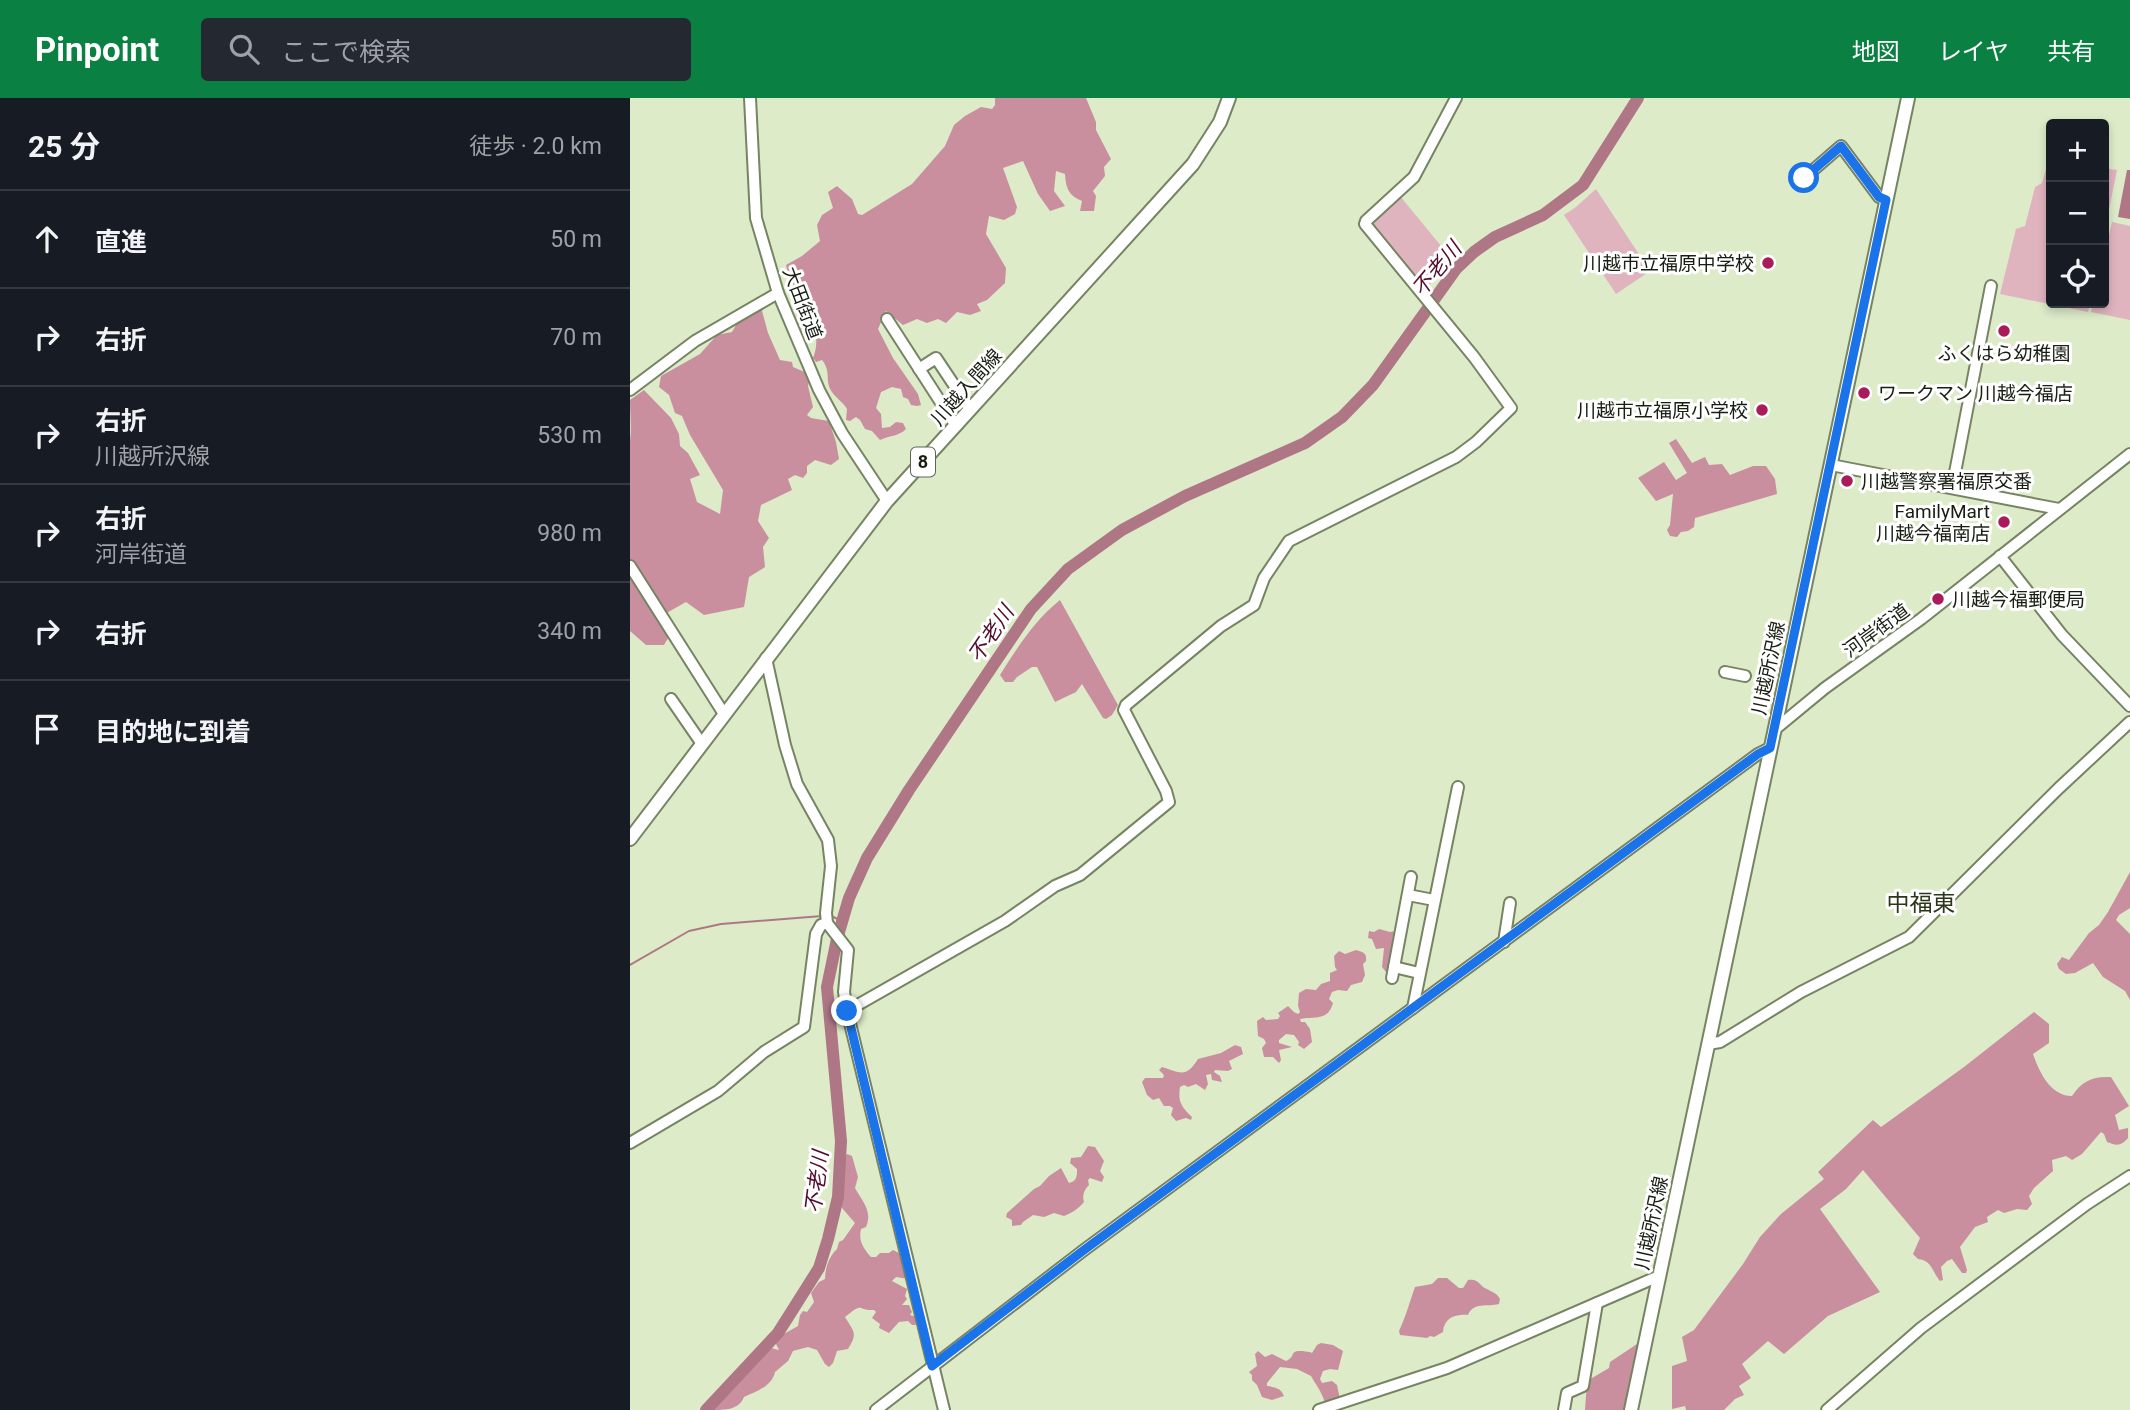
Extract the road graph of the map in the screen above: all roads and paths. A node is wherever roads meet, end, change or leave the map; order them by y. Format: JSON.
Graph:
{"nodes":[{"id":1,"x":750,"y":98,"type":"edge"},
{"id":2,"x":1229,"y":98,"type":"edge"},
{"id":3,"x":1456,"y":98,"type":"edge"},
{"id":4,"x":1908,"y":98,"type":"edge"},
{"id":5,"x":1804,"y":178,"type":"dead end"},
{"id":6,"x":1886,"y":200,"type":"junction"},
{"id":7,"x":1991,"y":286,"type":"dead end"},
{"id":8,"x":778,"y":293,"type":"junction"},
{"id":9,"x":887,"y":319,"type":"dead end"},
{"id":10,"x":919,"y":369,"type":"junction"},
{"id":11,"x":630,"y":390,"type":"edge"},
{"id":12,"x":970,"y":410,"type":"junction"},
{"id":13,"x":956,"y":426,"type":"junction"},
{"id":14,"x":2130,"y":454,"type":"edge"},
{"id":15,"x":1830,"y":465,"type":"junction"},
{"id":16,"x":1952,"y":488,"type":"junction"},
{"id":17,"x":887,"y":502,"type":"junction"},
{"id":18,"x":2059,"y":509,"type":"junction"},
{"id":19,"x":2000,"y":556,"type":"junction"},
{"id":20,"x":630,"y":566,"type":"edge"},
{"id":21,"x":766,"y":658,"type":"junction"},
{"id":22,"x":1725,"y":672,"type":"dead end"},
{"id":23,"x":1745,"y":676,"type":"dead end"},
{"id":24,"x":671,"y":699,"type":"dead end"},
{"id":25,"x":2130,"y":706,"type":"edge"},
{"id":26,"x":724,"y":714,"type":"junction"},
{"id":27,"x":2130,"y":722,"type":"edge"},
{"id":28,"x":1774,"y":730,"type":"junction"},
{"id":29,"x":702,"y":744,"type":"junction"},
{"id":30,"x":1770,"y":748,"type":"junction"},
{"id":31,"x":1458,"y":787,"type":"dead end"},
{"id":32,"x":631,"y":833,"type":"edge"},
{"id":33,"x":1411,"y":877,"type":"dead end"},
{"id":34,"x":1408,"y":895,"type":"junction"},
{"id":35,"x":1434,"y":900,"type":"junction"},
{"id":36,"x":1510,"y":903,"type":"dead end"},
{"id":37,"x":826,"y":918,"type":"junction"},
{"id":38,"x":1504,"y":942,"type":"junction"},
{"id":39,"x":1419,"y":973,"type":"junction"},
{"id":40,"x":1413,"y":1008,"type":"junction"},
{"id":41,"x":847,"y":1011,"type":"junction"},
{"id":42,"x":1708,"y":1044,"type":"junction"},
{"id":43,"x":630,"y":1143,"type":"edge"},
{"id":44,"x":2130,"y":1176,"type":"edge"},
{"id":45,"x":1660,"y":1276,"type":"junction"},
{"id":46,"x":1597,"y":1303,"type":"junction"},
{"id":47,"x":932,"y":1366,"type":"junction"},
{"id":48,"x":1322,"y":1409,"type":"edge"},
{"id":49,"x":876,"y":1410,"type":"edge"},
{"id":50,"x":944,"y":1410,"type":"edge"},
{"id":51,"x":1564,"y":1410,"type":"edge"},
{"id":52,"x":1631,"y":1410,"type":"edge"},
{"id":53,"x":1827,"y":1410,"type":"edge"}],
"edges":[{"from":1,"to":8,"type":"street","name":"大田街道"},
{"from":2,"to":12,"type":"main road","name":"川越入間線","number":"8"},
{"from":3,"to":41,"type":"street"},
{"from":4,"to":6,"type":"main road","name":"川越所沢線"},
{"from":5,"to":6,"type":"street"},
{"from":6,"to":15,"type":"main road","name":"川越所沢線"},
{"from":7,"to":16,"type":"street"},
{"from":8,"to":11,"type":"street"},
{"from":8,"to":17,"type":"street","name":"大田街道"},
{"from":9,"to":10,"type":"street"},
{"from":10,"to":12,"type":"street"},
{"from":10,"to":13,"type":"street"},
{"from":12,"to":13,"type":"main road","name":"川越入間線","number":"8"},
{"from":13,"to":17,"type":"main road","name":"川越入間線","number":"8"},
{"from":14,"to":18,"type":"street","name":"河岸街道"},
{"from":15,"to":16,"type":"street"},
{"from":15,"to":28,"type":"main road","name":"川越所沢線"},
{"from":16,"to":18,"type":"street"},
{"from":17,"to":21,"type":"main road","name":"川越入間線","number":"8"},
{"from":18,"to":19,"type":"street","name":"河岸街道"},
{"from":19,"to":25,"type":"street"},
{"from":19,"to":28,"type":"street","name":"河岸街道"},
{"from":20,"to":26,"type":"street"},
{"from":21,"to":26,"type":"main road","name":"川越入間線","number":"8"},
{"from":21,"to":37,"type":"street"},
{"from":22,"to":23,"type":"street"},
{"from":24,"to":29,"type":"street"},
{"from":26,"to":29,"type":"main road","name":"川越入間線","number":"8"},
{"from":27,"to":42,"type":"street"},
{"from":28,"to":30,"type":"main road","name":"川越所沢線"},
{"from":29,"to":32,"type":"main road","name":"川越入間線","number":"8"},
{"from":30,"to":38,"type":"street"},
{"from":30,"to":42,"type":"main road","name":"川越所沢線"},
{"from":31,"to":35,"type":"street"},
{"from":33,"to":34,"type":"street"},
{"from":34,"to":35,"type":"street"},
{"from":34,"to":39,"type":"street"},
{"from":35,"to":39,"type":"street"},
{"from":36,"to":38,"type":"street"},
{"from":37,"to":41,"type":"street"},
{"from":37,"to":43,"type":"street"},
{"from":38,"to":40,"type":"street"},
{"from":39,"to":40,"type":"street"},
{"from":40,"to":47,"type":"street"},
{"from":41,"to":47,"type":"street"},
{"from":42,"to":45,"type":"main road","name":"川越所沢線"},
{"from":44,"to":53,"type":"street"},
{"from":45,"to":46,"type":"street"},
{"from":45,"to":52,"type":"main road","name":"川越所沢線"},
{"from":46,"to":48,"type":"street"},
{"from":46,"to":51,"type":"street"},
{"from":47,"to":49,"type":"street"},
{"from":47,"to":50,"type":"street"}]}
